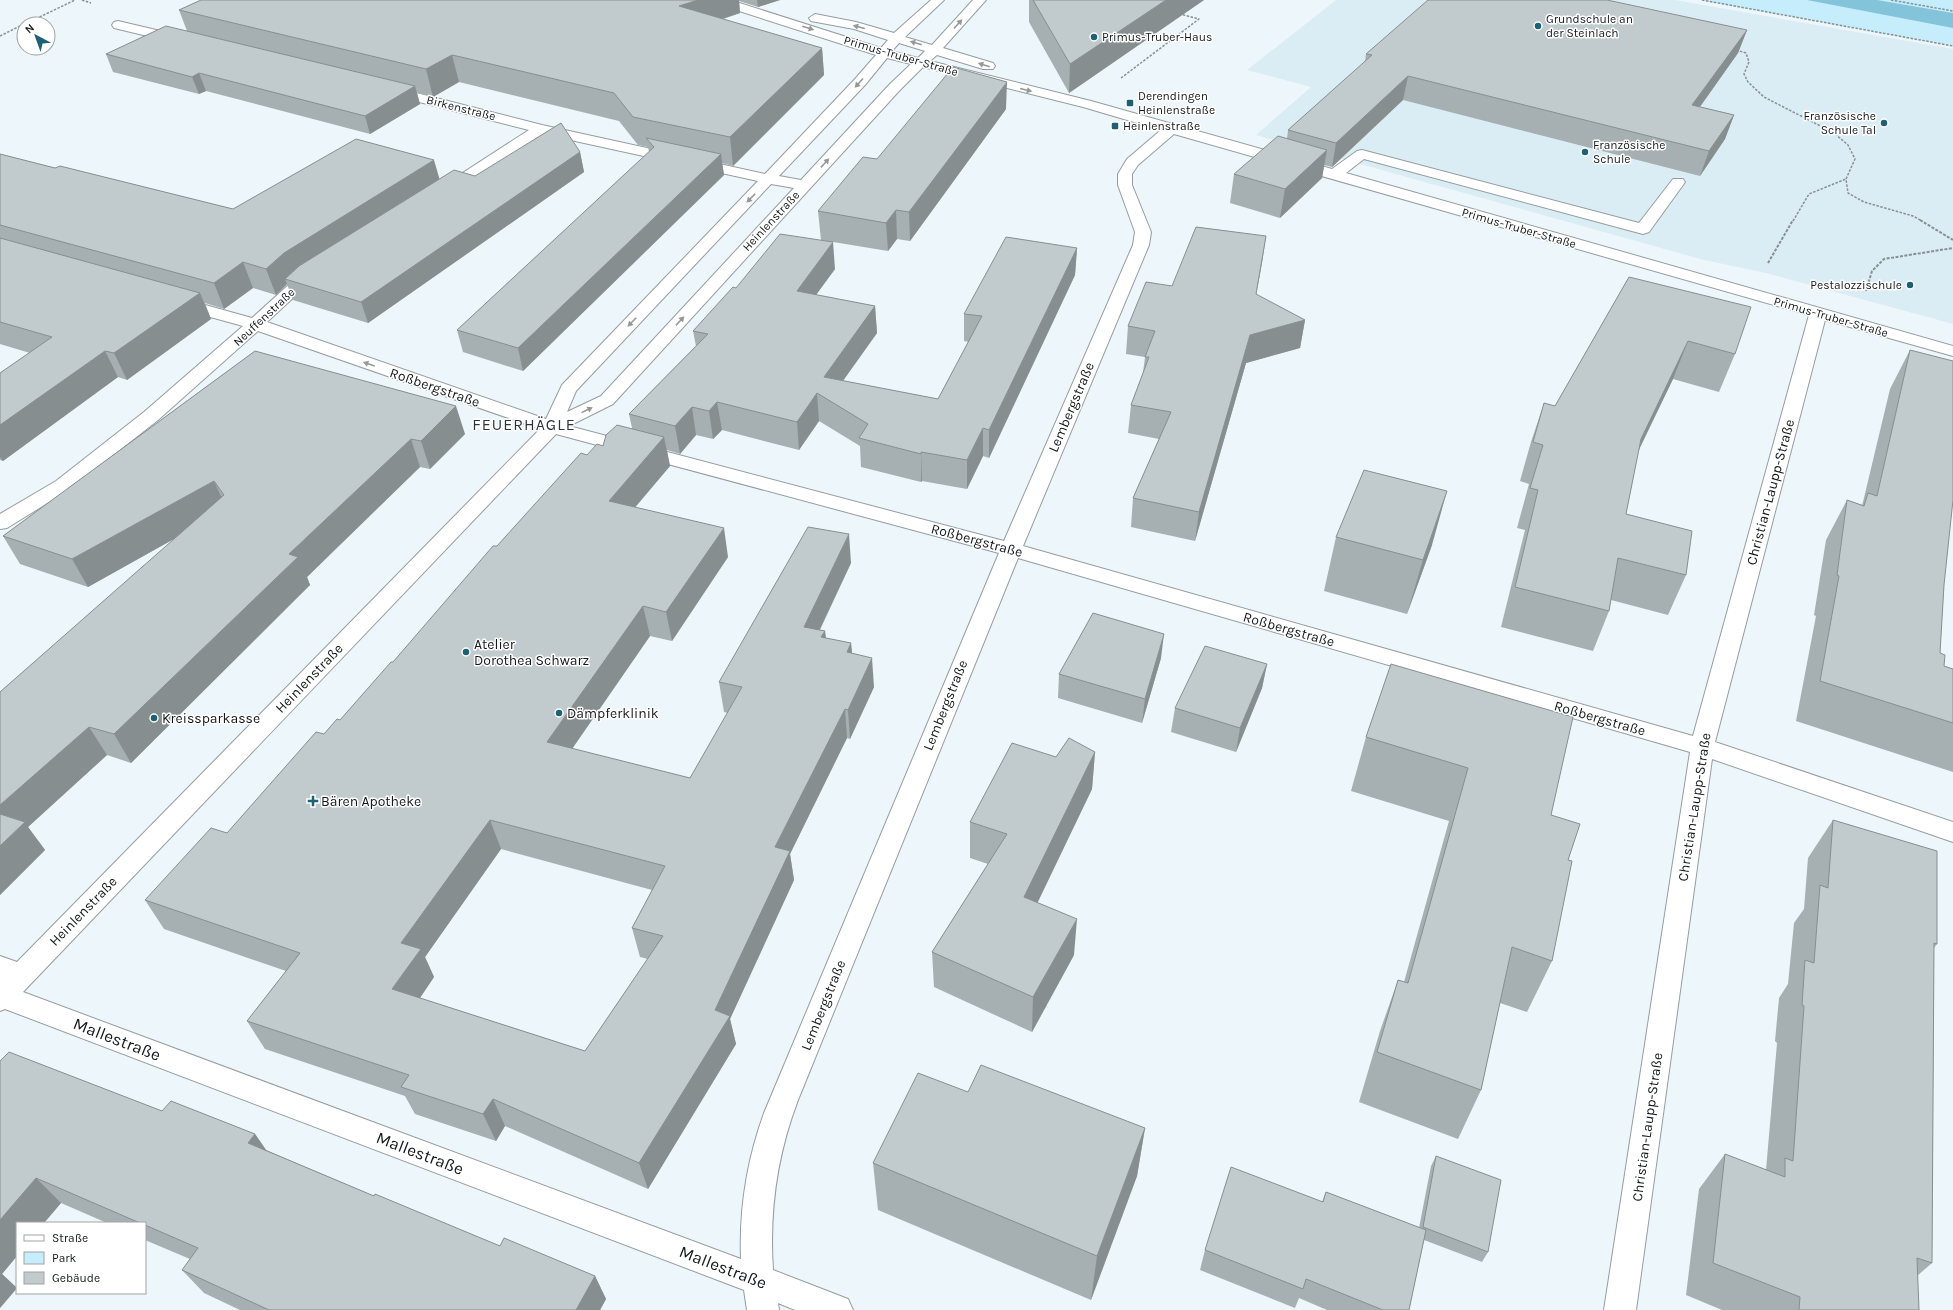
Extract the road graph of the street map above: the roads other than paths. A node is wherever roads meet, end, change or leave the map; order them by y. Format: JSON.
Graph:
{"nodes":[{"id":1,"x":718,"y":0,"type":"edge"},
{"id":2,"x":722,"y":0,"type":"edge"},
{"id":3,"x":938,"y":0,"type":"edge"},
{"id":4,"x":980,"y":0,"type":"edge"},
{"id":5,"x":118,"y":25,"type":"dead end"},
{"id":6,"x":184,"y":31,"type":"edge"},
{"id":7,"x":170,"y":37,"type":"junction"},
{"id":8,"x":896,"y":38,"type":"junction"},
{"id":9,"x":192,"y":42,"type":"edge"},
{"id":10,"x":935,"y":49,"type":"junction"},
{"id":11,"x":884,"y":53,"type":"junction"},
{"id":12,"x":921,"y":63,"type":"junction"},
{"id":13,"x":378,"y":87,"type":"edge"},
{"id":14,"x":1086,"y":104,"type":"junction"},
{"id":15,"x":1172,"y":128,"type":"junction"},
{"id":16,"x":541,"y":129,"type":"junction"},
{"id":17,"x":1334,"y":175,"type":"junction"},
{"id":18,"x":769,"y":179,"type":"junction"},
{"id":19,"x":1678,"y":182,"type":"dead end"},
{"id":20,"x":805,"y":185,"type":"junction"},
{"id":21,"x":434,"y":198,"type":"edge"},
{"id":22,"x":327,"y":266,"type":"edge"},
{"id":23,"x":165,"y":299,"type":"edge"},
{"id":24,"x":1818,"y":314,"type":"junction"},
{"id":25,"x":256,"y":324,"type":"junction"},
{"id":26,"x":1953,"y":351,"type":"edge"},
{"id":27,"x":552,"y":427,"type":"junction"},
{"id":28,"x":0,"y":523,"type":"edge"},
{"id":29,"x":1010,"y":549,"type":"junction"},
{"id":30,"x":1702,"y":747,"type":"junction"},
{"id":31,"x":1953,"y":832,"type":"edge"},
{"id":32,"x":6,"y":984,"type":"edge"},
{"id":33,"x":758,"y":1280,"type":"junction"},
{"id":34,"x":763,"y":1310,"type":"edge"},
{"id":35,"x":838,"y":1310,"type":"edge"},
{"id":36,"x":1620,"y":1310,"type":"edge"}],
"edges":[{"from":1,"to":11,"type":"street","name":"Primus-Truber-Straße","one_way":true},
{"from":8,"to":2,"type":"street","name":"Primus-Truber-Straße","one_way":true},
{"from":3,"to":8,"type":"street","name":"Heinlenstraße"},
{"from":10,"to":4,"type":"street","name":"Heinlenstraße","one_way":true},
{"from":5,"to":7,"type":"street"},
{"from":6,"to":7,"type":"street"},
{"from":7,"to":9,"type":"street"},
{"from":10,"to":8,"type":"street","name":"Primus-Truber-Straße","one_way":true},
{"from":8,"to":11,"type":"street","name":"Heinlenstraße"},
{"from":10,"to":12,"type":"street","name":"Heinlenstraße"},
{"from":14,"to":10,"type":"street","name":"Primus-Truber-Straße","one_way":true},
{"from":11,"to":12,"type":"street","name":"Primus-Truber-Straße"},
{"from":11,"to":18,"type":"street","name":"Heinlenstraße","one_way":true},
{"from":12,"to":14,"type":"street","name":"Primus-Truber-Straße","one_way":true},
{"from":20,"to":12,"type":"street","name":"Heinlenstraße","one_way":true},
{"from":13,"to":16,"type":"street","name":"Birkenstraße"},
{"from":14,"to":15,"type":"street","name":"Primus-Truber-Straße"},
{"from":15,"to":17,"type":"street","name":"Primus-Truber-Straße"},
{"from":15,"to":29,"type":"street","name":"Lembergstraße"},
{"from":16,"to":18,"type":"street","name":"Birkenstraße"},
{"from":16,"to":21,"type":"street"},
{"from":17,"to":19,"type":"street"},
{"from":17,"to":24,"type":"street","name":"Primus-Truber-Straße"},
{"from":18,"to":20,"type":"street","name":"Birkenstraße"},
{"from":18,"to":27,"type":"street","name":"Heinlenstraße","one_way":true},
{"from":27,"to":20,"type":"street","name":"Heinlenstraße","one_way":true},
{"from":22,"to":25,"type":"street","name":"Neuffenstraße"},
{"from":23,"to":25,"type":"street","name":"Roßbergstraße"},
{"from":24,"to":26,"type":"street","name":"Primus-Truber-Straße"},
{"from":24,"to":30,"type":"street","name":"Christian-Laupp-Straße"},
{"from":27,"to":25,"type":"street","name":"Roßbergstraße","one_way":true},
{"from":25,"to":28,"type":"street","name":"Neuffenstraße"},
{"from":27,"to":29,"type":"street","name":"Roßbergstraße"},
{"from":27,"to":32,"type":"street","name":"Heinlenstraße"},
{"from":29,"to":30,"type":"street","name":"Roßbergstraße"},
{"from":29,"to":33,"type":"street","name":"Lembergstraße"},
{"from":30,"to":31,"type":"street","name":"Roßbergstraße"},
{"from":30,"to":36,"type":"street","name":"Christian-Laupp-Straße"},
{"from":32,"to":33,"type":"street","name":"Mallestraße"},
{"from":33,"to":34,"type":"street","name":"Lembergstraße"},
{"from":33,"to":35,"type":"street","name":"Mallestraße"}]}
